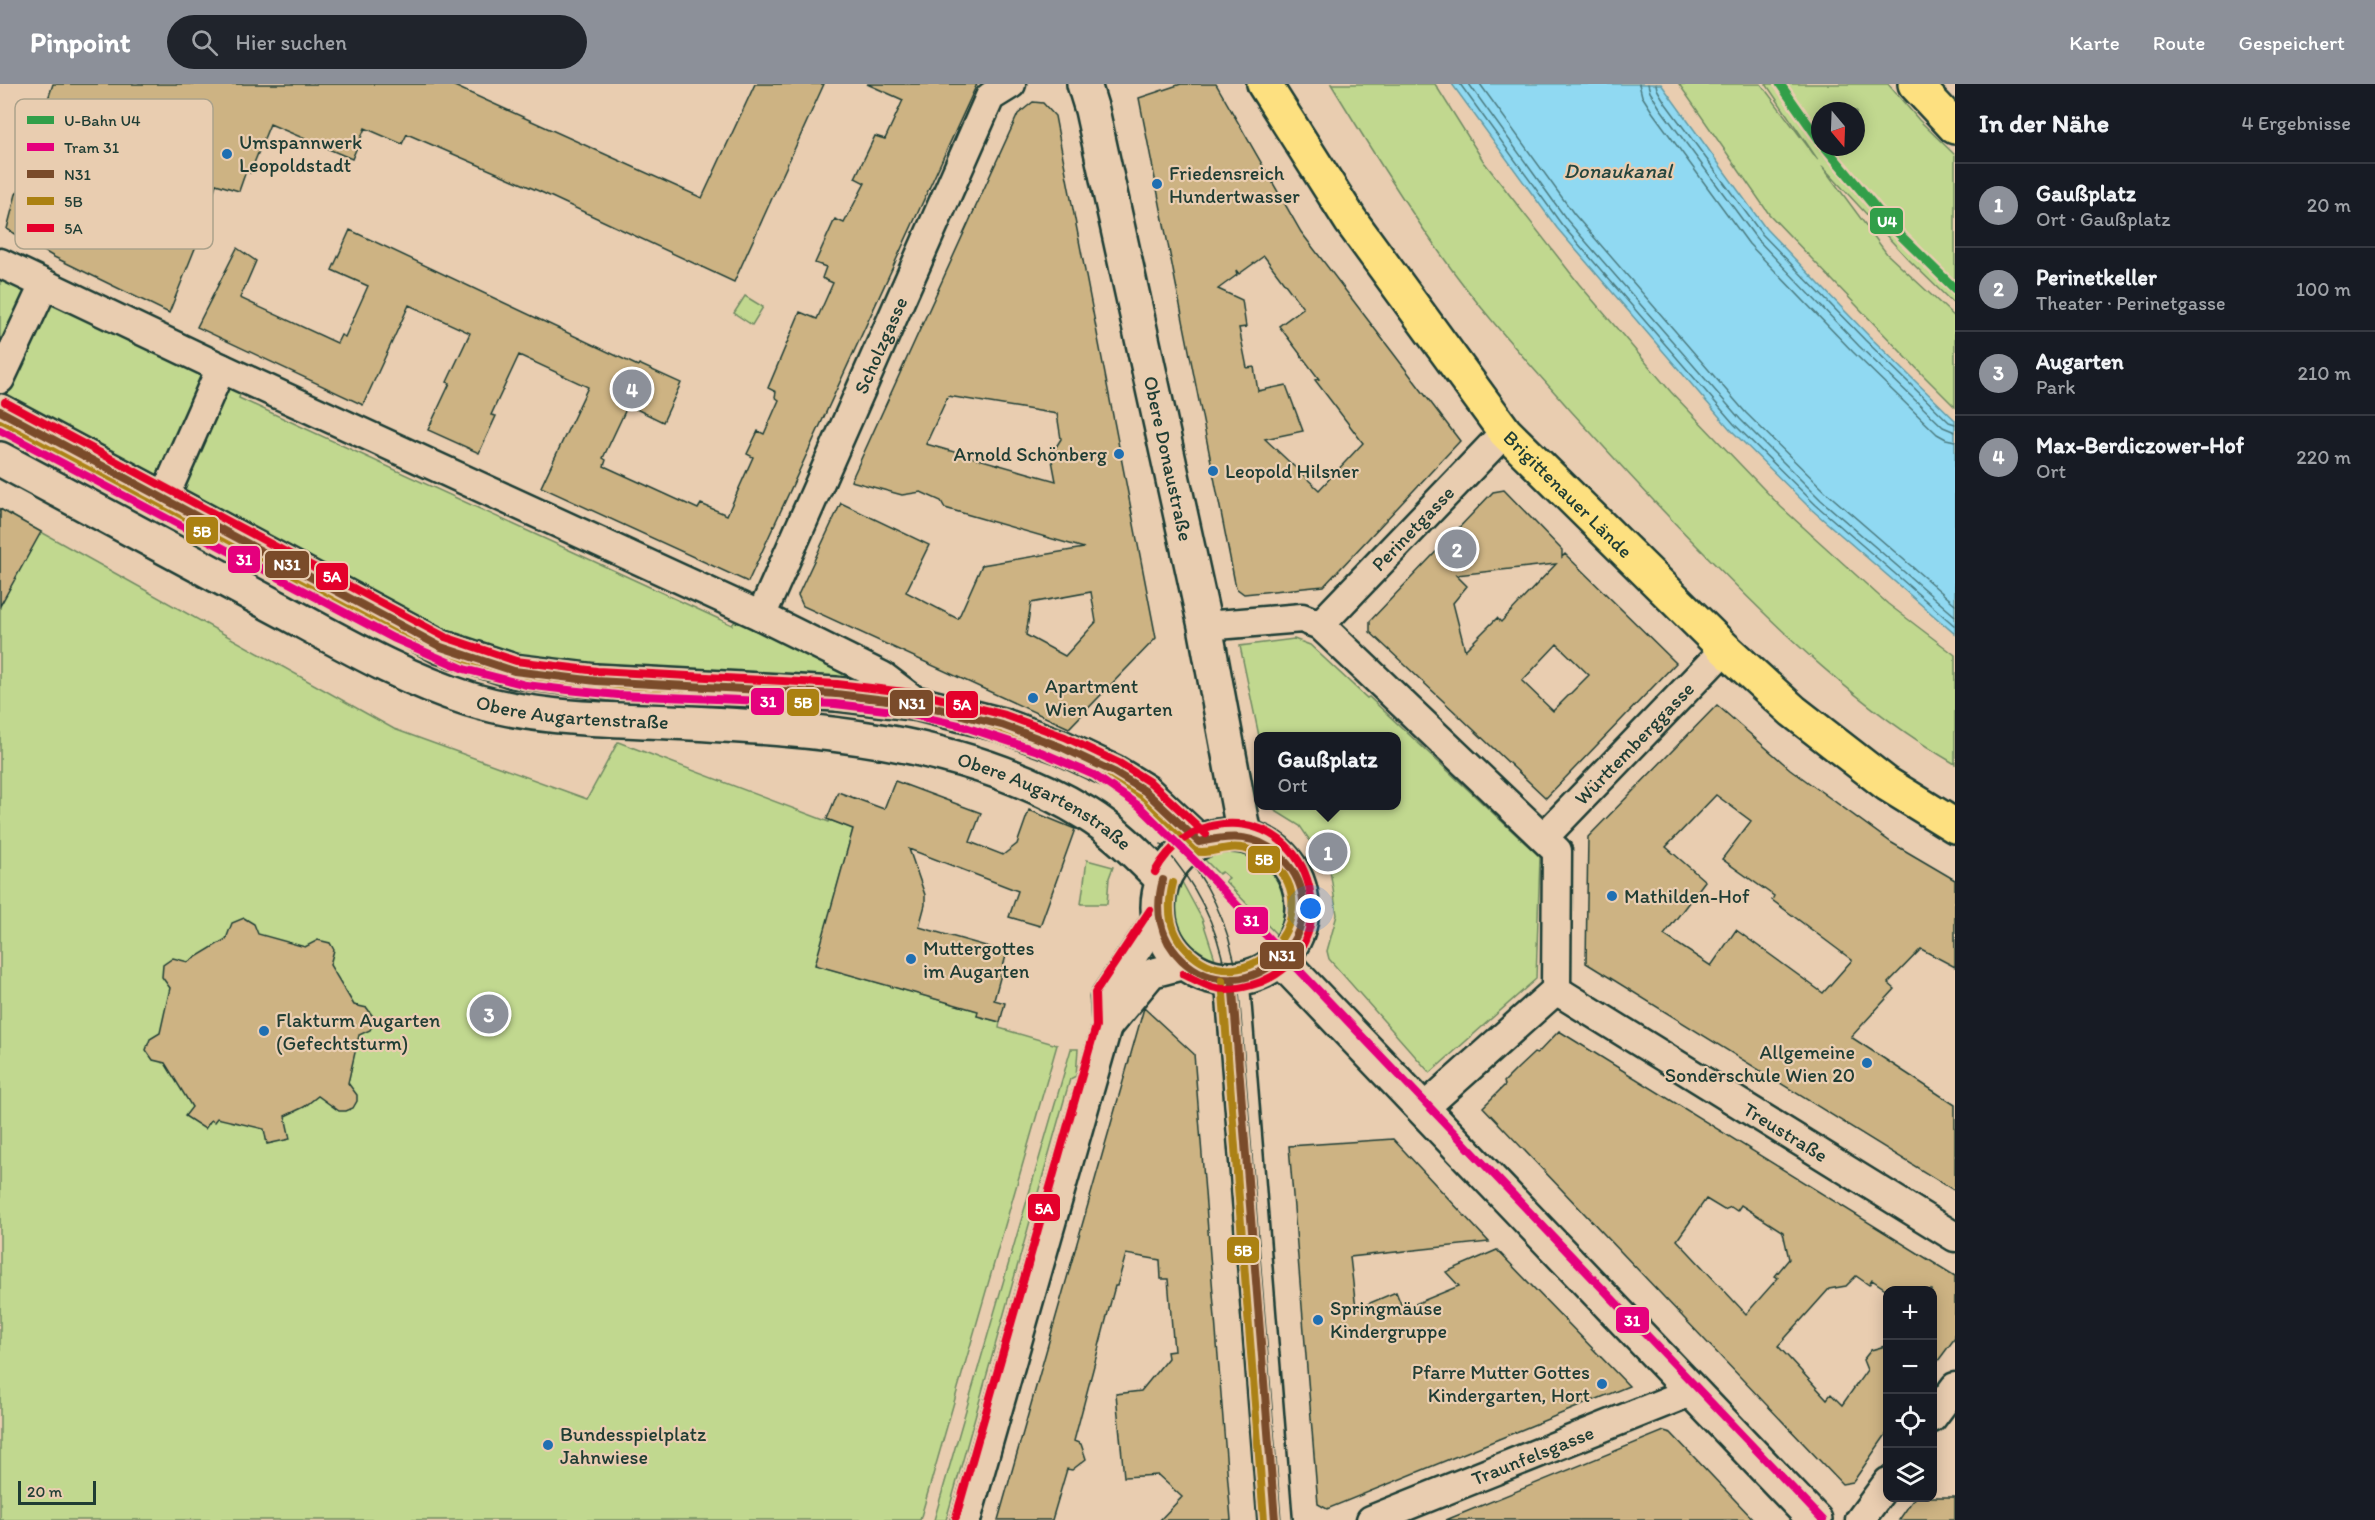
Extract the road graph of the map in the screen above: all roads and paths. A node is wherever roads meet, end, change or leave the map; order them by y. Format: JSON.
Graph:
{"nodes":[{"id":1,"x":1011,"y":84,"type":"edge"},
{"id":2,"x":1084,"y":84,"type":"edge"},
{"id":3,"x":1264,"y":84,"type":"edge"},
{"id":4,"x":1915,"y":84,"type":"edge"},
{"id":5,"x":1955,"y":127,"type":"edge"},
{"id":6,"x":0,"y":262,"type":"edge"},
{"id":7,"x":44,"y":285,"type":"junction"},
{"id":8,"x":221,"y":368,"type":"junction"},
{"id":9,"x":0,"y":379,"type":"edge"},
{"id":10,"x":0,"y":411,"type":"edge"},
{"id":11,"x":1505,"y":432,"type":"junction"},
{"id":12,"x":0,"y":459,"type":"edge"},
{"id":13,"x":163,"y":500,"type":"junction"},
{"id":14,"x":761,"y":616,"type":"junction"},
{"id":15,"x":1320,"y":625,"type":"junction"},
{"id":16,"x":1205,"y":626,"type":"junction"},
{"id":17,"x":1725,"y":649,"type":"junction"},
{"id":18,"x":919,"y":704,"type":"junction"},
{"id":19,"x":1955,"y":826,"type":"edge"},
{"id":20,"x":1244,"y":836,"type":"junction"},
{"id":21,"x":1544,"y":837,"type":"junction"},
{"id":22,"x":1199,"y":842,"type":"junction"},
{"id":23,"x":1163,"y":880,"type":"junction"},
{"id":24,"x":1159,"y":916,"type":"junction"},
{"id":25,"x":1280,"y":959,"type":"junction"},
{"id":26,"x":1187,"y":964,"type":"junction"},
{"id":27,"x":1232,"y":979,"type":"junction"},
{"id":28,"x":1556,"y":990,"type":"junction"},
{"id":29,"x":1107,"y":1027,"type":"junction"},
{"id":30,"x":1424,"y":1108,"type":"junction"},
{"id":31,"x":1955,"y":1237,"type":"edge"},
{"id":32,"x":1955,"y":1387,"type":"edge"},
{"id":33,"x":1693,"y":1391,"type":"junction"},
{"id":34,"x":1937,"y":1411,"type":"edge"},
{"id":35,"x":1883,"y":1488,"type":"edge"},
{"id":36,"x":966,"y":1520,"type":"edge"},
{"id":37,"x":1275,"y":1520,"type":"edge"},
{"id":38,"x":1371,"y":1520,"type":"edge"},
{"id":39,"x":1815,"y":1520,"type":"edge"},
{"id":40,"x":1860,"y":1520,"type":"edge"}],
"edges":[{"from":1,"to":14,"type":"street","name":"Scholzgasse"},
{"from":2,"to":16,"type":"street","name":"Obere Donaustraße"},
{"from":3,"to":11,"type":"main road","name":"Brigittenauer Lände"},
{"from":4,"to":5,"type":"main road"},
{"from":6,"to":7,"type":"street","name":"Obere Augartenstraße"},
{"from":7,"to":8,"type":"street","name":"Obere Augartenstraße"},
{"from":7,"to":9,"type":"street"},
{"from":8,"to":13,"type":"street"},
{"from":8,"to":14,"type":"street","name":"Obere Augartenstraße"},
{"from":10,"to":13,"type":"street","name":"Obere Augartenstraße"},
{"from":11,"to":15,"type":"street","name":"Perinetgasse"},
{"from":11,"to":17,"type":"main road","name":"Brigittenauer Lände"},
{"from":12,"to":23,"type":"street","name":"Obere Augartenstraße"},
{"from":13,"to":18,"type":"street","name":"Obere Augartenstraße"},
{"from":14,"to":18,"type":"street","name":"Obere Augartenstraße"},
{"from":15,"to":16,"type":"street"},
{"from":15,"to":21,"type":"street"},
{"from":16,"to":20,"type":"street","name":"Obere Donaustraße"},
{"from":17,"to":19,"type":"main road","name":"Brigittenauer Lände"},
{"from":17,"to":21,"type":"street","name":"Württemberggasse"},
{"from":18,"to":22,"type":"street","name":"Obere Augartenstraße"},
{"from":20,"to":22,"type":"street"},
{"from":20,"to":25,"type":"street"},
{"from":21,"to":28,"type":"street"},
{"from":22,"to":23,"type":"street"},
{"from":23,"to":24,"type":"street"},
{"from":24,"to":26,"type":"street"},
{"from":24,"to":29,"type":"street"},
{"from":25,"to":27,"type":"street"},
{"from":25,"to":30,"type":"street"},
{"from":26,"to":27,"type":"street"},
{"from":26,"to":29,"type":"street"},
{"from":27,"to":37,"type":"street"},
{"from":28,"to":30,"type":"street"},
{"from":28,"to":31,"type":"street","name":"Treustraße"},
{"from":29,"to":36,"type":"street"},
{"from":30,"to":33,"type":"street"},
{"from":32,"to":34,"type":"street"},
{"from":33,"to":38,"type":"street","name":"Traunfelsgasse"},
{"from":33,"to":39,"type":"street"},
{"from":35,"to":40,"type":"street"}]}
